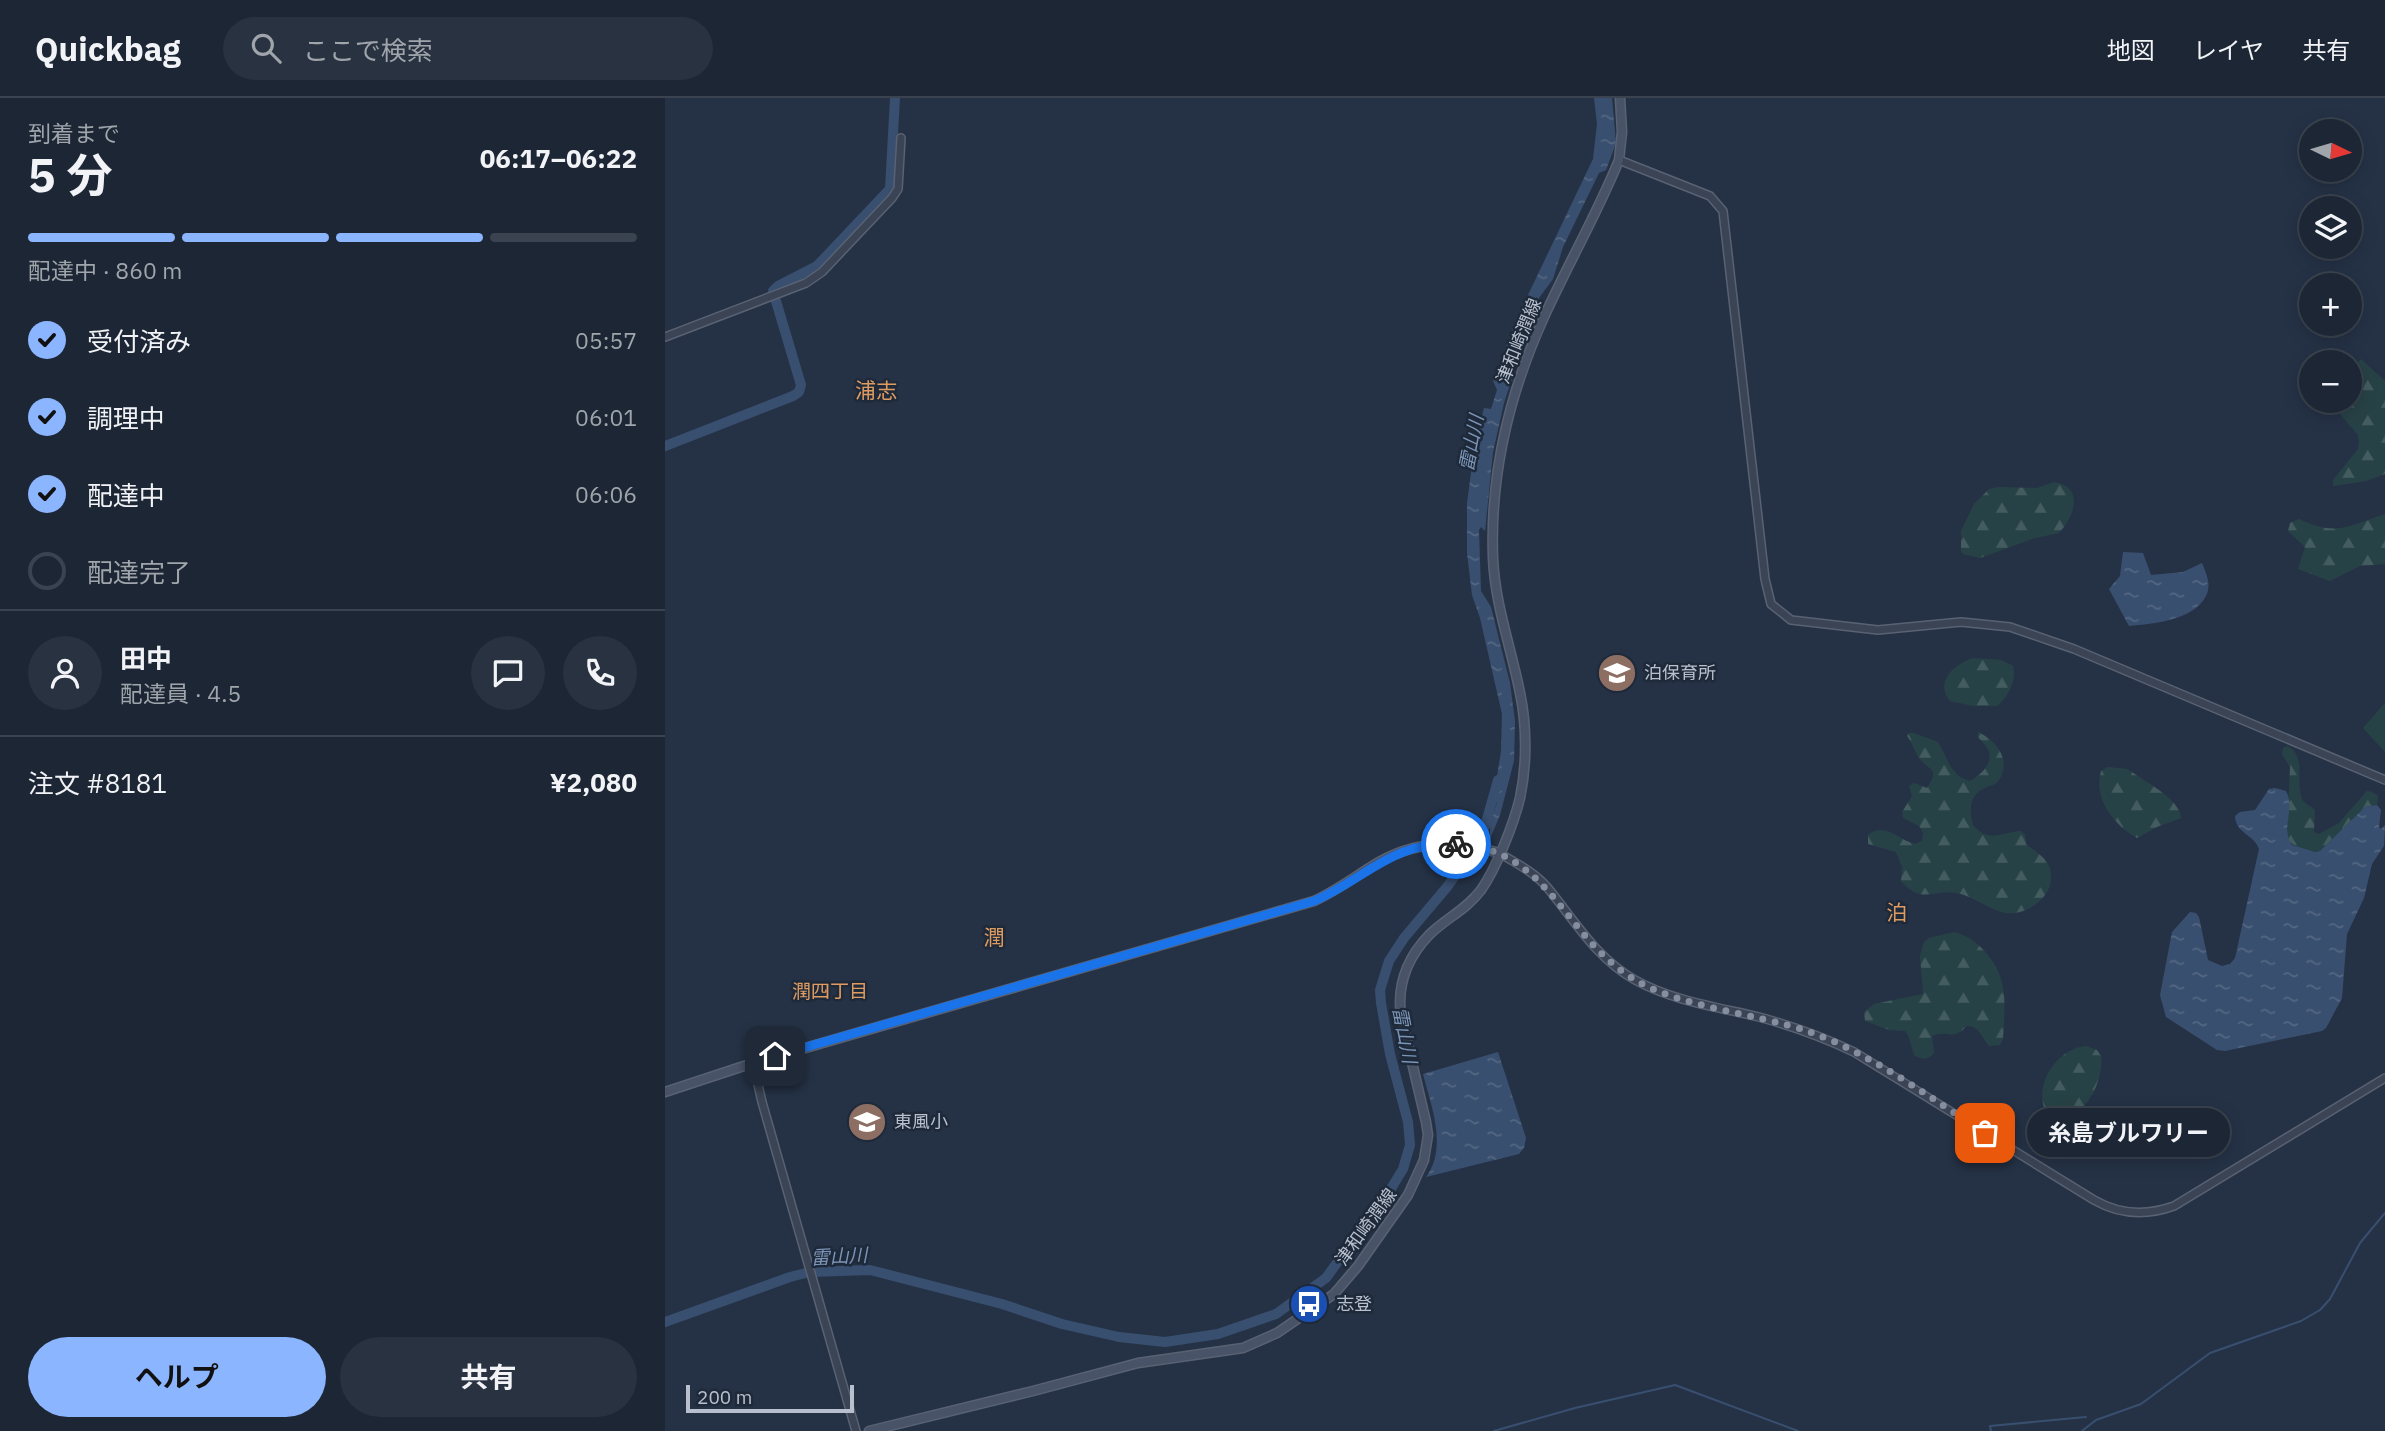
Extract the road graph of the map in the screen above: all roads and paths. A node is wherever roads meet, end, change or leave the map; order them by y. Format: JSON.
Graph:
{"nodes":[{"id":1,"x":1620,"y":98,"type":"edge"},
{"id":2,"x":901,"y":138,"type":"dead end"},
{"id":3,"x":1619,"y":160,"type":"junction"},
{"id":4,"x":665,"y":337,"type":"edge"},
{"id":5,"x":2385,"y":780,"type":"edge"},
{"id":6,"x":1499,"y":853,"type":"junction"},
{"id":7,"x":753,"y":1063,"type":"junction"},
{"id":8,"x":2385,"y":1078,"type":"edge"},
{"id":9,"x":665,"y":1092,"type":"edge"},
{"id":10,"x":856,"y":1431,"type":"edge"},
{"id":11,"x":869,"y":1431,"type":"edge"}],
"edges":[{"from":1,"to":3,"type":"main road","name":"津和崎潤線"},
{"from":2,"to":4,"type":"street"},
{"from":3,"to":5,"type":"street"},
{"from":3,"to":6,"type":"main road","name":"津和崎潤線"},
{"from":6,"to":7,"type":"main road"},
{"from":6,"to":8,"type":"street"},
{"from":6,"to":11,"type":"main road","name":"津和崎潤線"},
{"from":7,"to":9,"type":"main road"},
{"from":7,"to":10,"type":"street"}]}
